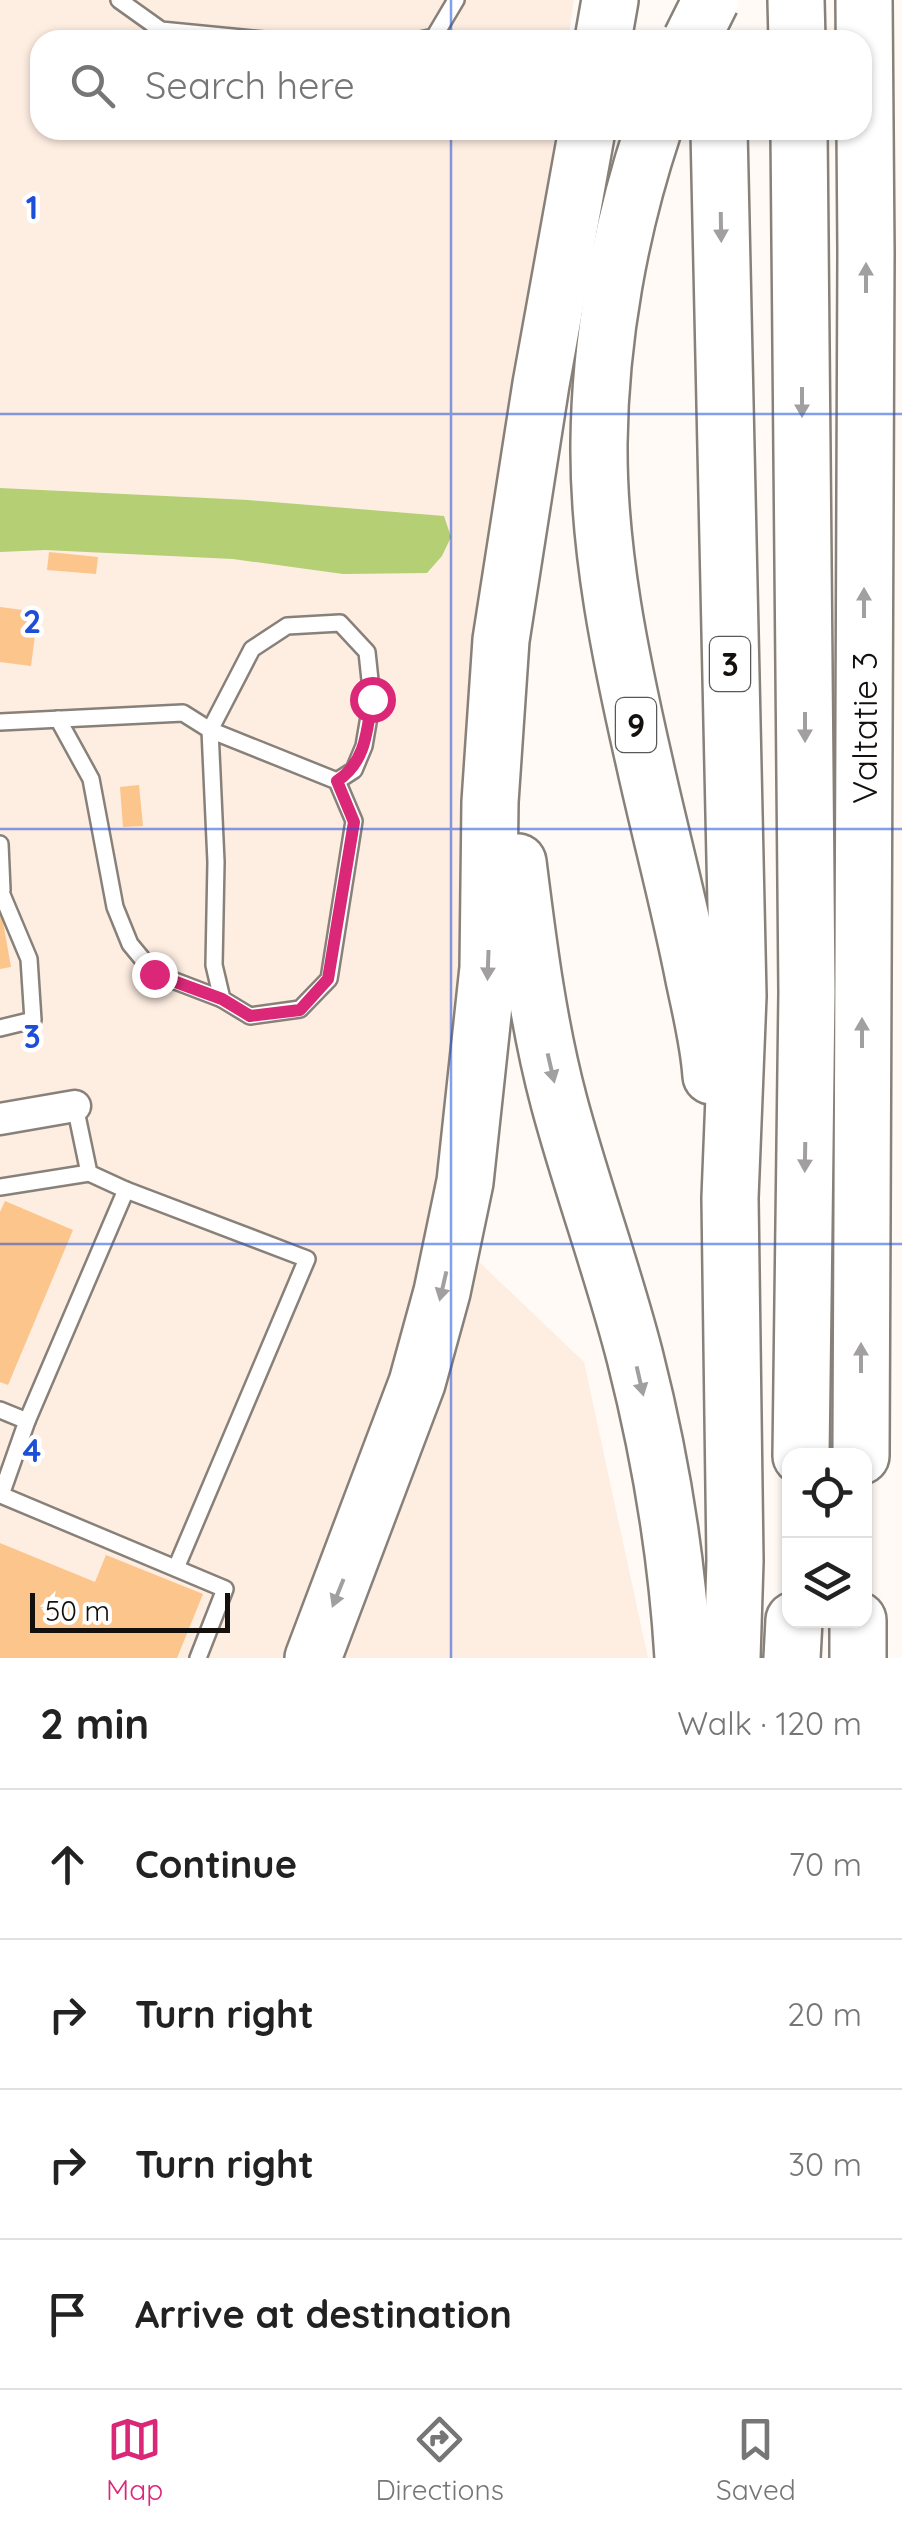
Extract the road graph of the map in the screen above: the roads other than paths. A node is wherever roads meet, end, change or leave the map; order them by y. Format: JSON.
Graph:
{"nodes":[{"id":1,"x":119,"y":0,"type":"edge"},
{"id":2,"x":456,"y":0,"type":"edge"},
{"id":3,"x":610,"y":0,"type":"edge"},
{"id":4,"x":708,"y":0,"type":"edge"},
{"id":5,"x":796,"y":0,"type":"edge"},
{"id":6,"x":864,"y":0,"type":"edge"},
{"id":7,"x":160,"y":30,"type":"edge"},
{"id":8,"x":438,"y":30,"type":"edge"},
{"id":9,"x":605,"y":30,"type":"edge"},
{"id":10,"x":695,"y":30,"type":"edge"},
{"id":11,"x":712,"y":30,"type":"edge"},
{"id":12,"x":797,"y":30,"type":"edge"},
{"id":13,"x":864,"y":30,"type":"edge"},
{"id":14,"x":585,"y":140,"type":"edge"},
{"id":15,"x":650,"y":140,"type":"edge"},
{"id":16,"x":720,"y":140,"type":"edge"},
{"id":17,"x":799,"y":140,"type":"edge"},
{"id":18,"x":865,"y":140,"type":"edge"},
{"id":19,"x":516,"y":554,"type":"junction"},
{"id":20,"x":58,"y":720,"type":"junction"},
{"id":21,"x":0,"y":722,"type":"edge"},
{"id":22,"x":210,"y":730,"type":"junction"},
{"id":23,"x":337,"y":781,"type":"junction"},
{"id":24,"x":0,"y":844,"type":"edge"},
{"id":25,"x":1,"y":890,"type":"edge"},
{"id":26,"x":222,"y":999,"type":"junction"},
{"id":27,"x":0,"y":1028,"type":"edge"},
{"id":28,"x":76,"y":1106,"type":"joint"},
{"id":29,"x":0,"y":1119,"type":"edge"},
{"id":30,"x":89,"y":1173,"type":"junction"},
{"id":31,"x":0,"y":1187,"type":"edge"},
{"id":32,"x":126,"y":1190,"type":"junction"},
{"id":33,"x":730,"y":1198,"type":"junction"},
{"id":34,"x":0,"y":1410,"type":"edge"},
{"id":35,"x":27,"y":1420,"type":"junction"},
{"id":36,"x":802,"y":1448,"type":"edge"},
{"id":37,"x":861,"y":1448,"type":"edge"},
{"id":38,"x":176,"y":1568,"type":"junction"},
{"id":39,"x":794,"y":1628,"type":"edge"},
{"id":40,"x":858,"y":1628,"type":"edge"},
{"id":41,"x":198,"y":1658,"type":"edge"},
{"id":42,"x":313,"y":1658,"type":"edge"},
{"id":43,"x":684,"y":1658,"type":"edge"},
{"id":44,"x":732,"y":1658,"type":"edge"},
{"id":45,"x":792,"y":1658,"type":"edge"},
{"id":46,"x":858,"y":1658,"type":"edge"}],
"edges":[{"from":1,"to":7,"type":"lane"},
{"from":2,"to":8,"type":"lane"},
{"from":3,"to":9,"type":"highway"},
{"from":4,"to":10,"type":"highway","bridge":true},
{"from":4,"to":11,"type":"highway"},
{"from":5,"to":12,"type":"highway"},
{"from":13,"to":6,"type":"highway","name":"Valtatie 3","one_way":true},
{"from":14,"to":19,"type":"highway"},
{"from":15,"to":33,"type":"highway","number":"9"},
{"from":16,"to":33,"type":"highway","number":"3","one_way":true},
{"from":17,"to":36,"type":"highway","name":"Valtatie 3","one_way":true},
{"from":37,"to":18,"type":"highway","name":"Valtatie 3","one_way":true},
{"from":19,"to":42,"type":"highway","one_way":true},
{"from":19,"to":43,"type":"highway","one_way":true},
{"from":20,"to":21,"type":"lane"},
{"from":20,"to":22,"type":"lane"},
{"from":20,"to":26,"type":"lane"},
{"from":22,"to":23,"type":"lane"},
{"from":22,"to":23,"type":"lane"},
{"from":22,"to":26,"type":"lane"},
{"from":23,"to":26,"type":"lane"},
{"from":24,"to":25,"type":"lane"},
{"from":25,"to":27,"type":"lane"},
{"from":28,"to":29,"type":"street"},
{"from":28,"to":30,"type":"lane"},
{"from":30,"to":31,"type":"lane"},
{"from":30,"to":32,"type":"lane"},
{"from":32,"to":35,"type":"lane"},
{"from":32,"to":38,"type":"lane"},
{"from":33,"to":44,"type":"highway","number":"3"},
{"from":34,"to":35,"type":"lane"},
{"from":35,"to":38,"type":"lane"},
{"from":38,"to":41,"type":"lane"},
{"from":39,"to":45,"type":"highway"},
{"from":40,"to":46,"type":"highway"}]}
